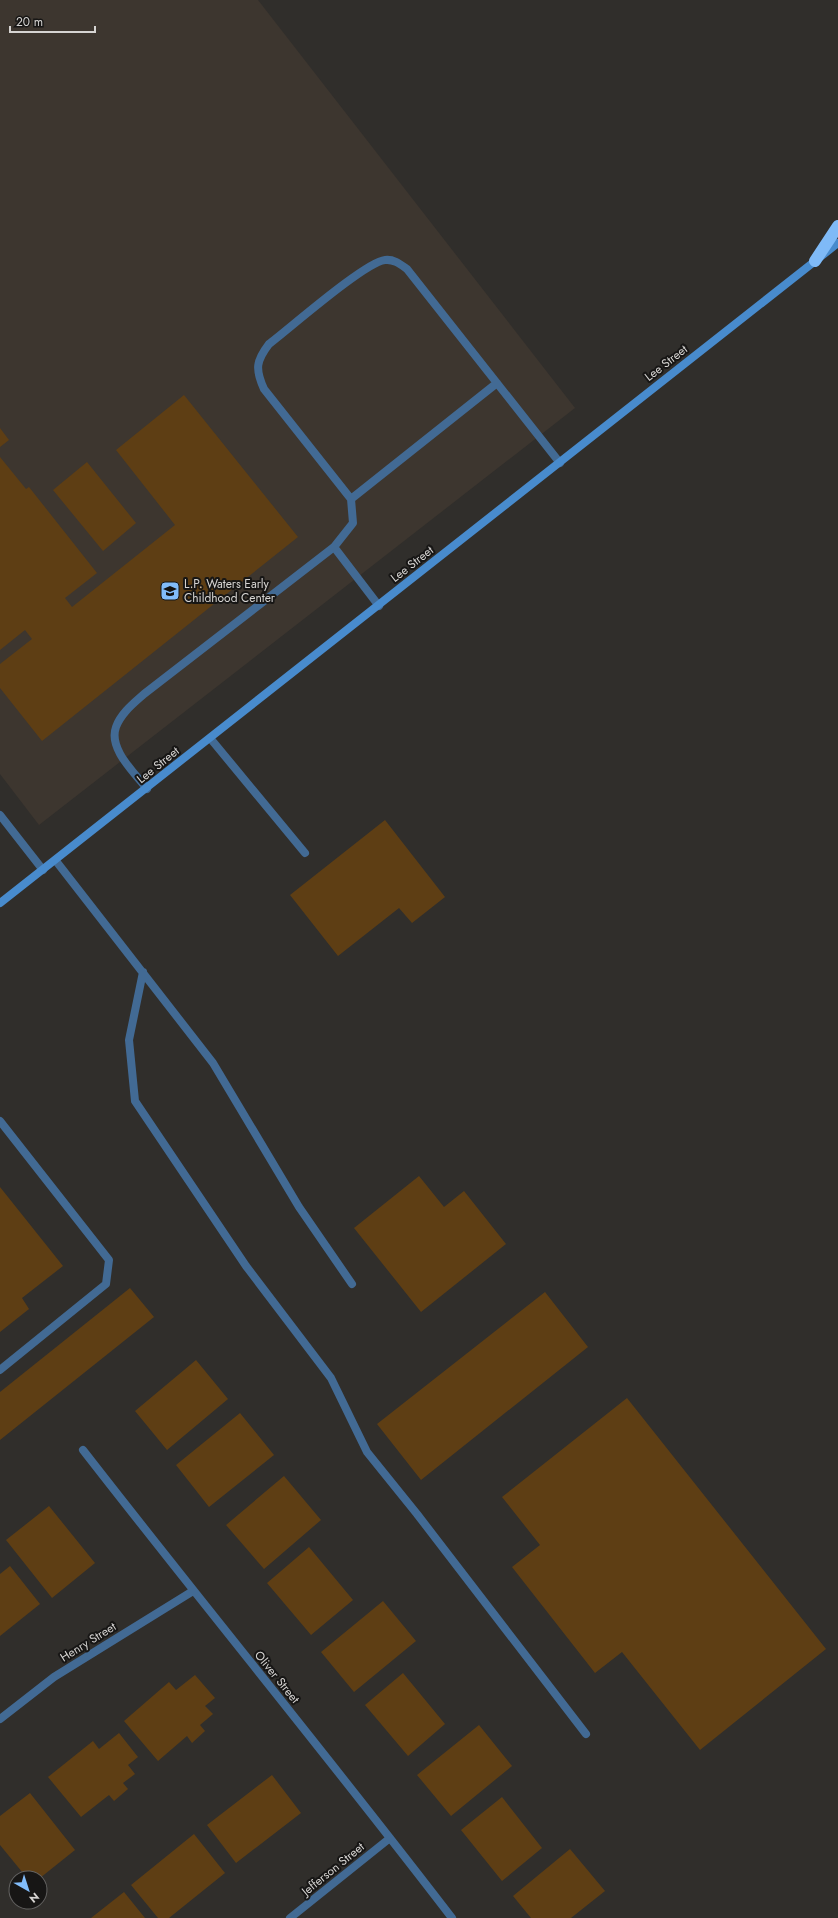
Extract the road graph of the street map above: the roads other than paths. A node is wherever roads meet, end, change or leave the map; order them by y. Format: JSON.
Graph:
{"nodes":[{"id":1,"x":838,"y":226,"type":"edge"},
{"id":2,"x":838,"y":243,"type":"edge"},
{"id":3,"x":815,"y":261,"type":"junction"},
{"id":4,"x":497,"y":383,"type":"junction"},
{"id":5,"x":560,"y":463,"type":"junction"},
{"id":6,"x":351,"y":499,"type":"junction"},
{"id":7,"x":334,"y":547,"type":"junction"},
{"id":8,"x":379,"y":606,"type":"junction"},
{"id":9,"x":210,"y":738,"type":"junction"},
{"id":10,"x":148,"y":789,"type":"junction"},
{"id":11,"x":0,"y":815,"type":"edge"},
{"id":12,"x":305,"y":853,"type":"dead end"},
{"id":13,"x":56,"y":861,"type":"junction"},
{"id":14,"x":44,"y":870,"type":"junction"},
{"id":15,"x":0,"y":903,"type":"edge"},
{"id":16,"x":143,"y":972,"type":"junction"},
{"id":17,"x":2,"y":1126,"type":"edge"},
{"id":18,"x":352,"y":1284,"type":"dead end"},
{"id":19,"x":0,"y":1370,"type":"edge"},
{"id":20,"x":83,"y":1450,"type":"dead end"},
{"id":21,"x":193,"y":1591,"type":"junction"},
{"id":22,"x":0,"y":1718,"type":"edge"},
{"id":23,"x":586,"y":1734,"type":"dead end"},
{"id":24,"x":390,"y":1838,"type":"junction"},
{"id":25,"x":290,"y":1918,"type":"edge"},
{"id":26,"x":452,"y":1918,"type":"edge"}],
"edges":[{"from":1,"to":3,"type":"highway"},
{"from":2,"to":3,"type":"main road","name":"Lee Street"},
{"from":3,"to":5,"type":"main road","name":"Lee Street"},
{"from":4,"to":5,"type":"street"},
{"from":4,"to":6,"type":"street"},
{"from":4,"to":6,"type":"street"},
{"from":5,"to":8,"type":"main road","name":"Lee Street"},
{"from":6,"to":7,"type":"street"},
{"from":7,"to":8,"type":"street"},
{"from":7,"to":10,"type":"street"},
{"from":8,"to":9,"type":"main road","name":"Lee Street"},
{"from":9,"to":10,"type":"main road","name":"Lee Street"},
{"from":9,"to":12,"type":"street"},
{"from":10,"to":13,"type":"main road","name":"Lee Street"},
{"from":11,"to":14,"type":"street"},
{"from":13,"to":14,"type":"main road","name":"Lee Street"},
{"from":13,"to":16,"type":"street"},
{"from":14,"to":15,"type":"main road","name":"Lee Street"},
{"from":16,"to":18,"type":"street"},
{"from":16,"to":23,"type":"street"},
{"from":17,"to":19,"type":"street"},
{"from":20,"to":21,"type":"street","name":"Oliver Street"},
{"from":21,"to":22,"type":"street","name":"Henry Street"},
{"from":21,"to":24,"type":"street","name":"Oliver Street"},
{"from":24,"to":25,"type":"street","name":"Jefferson Street"},
{"from":24,"to":26,"type":"street","name":"Oliver Street"}]}
